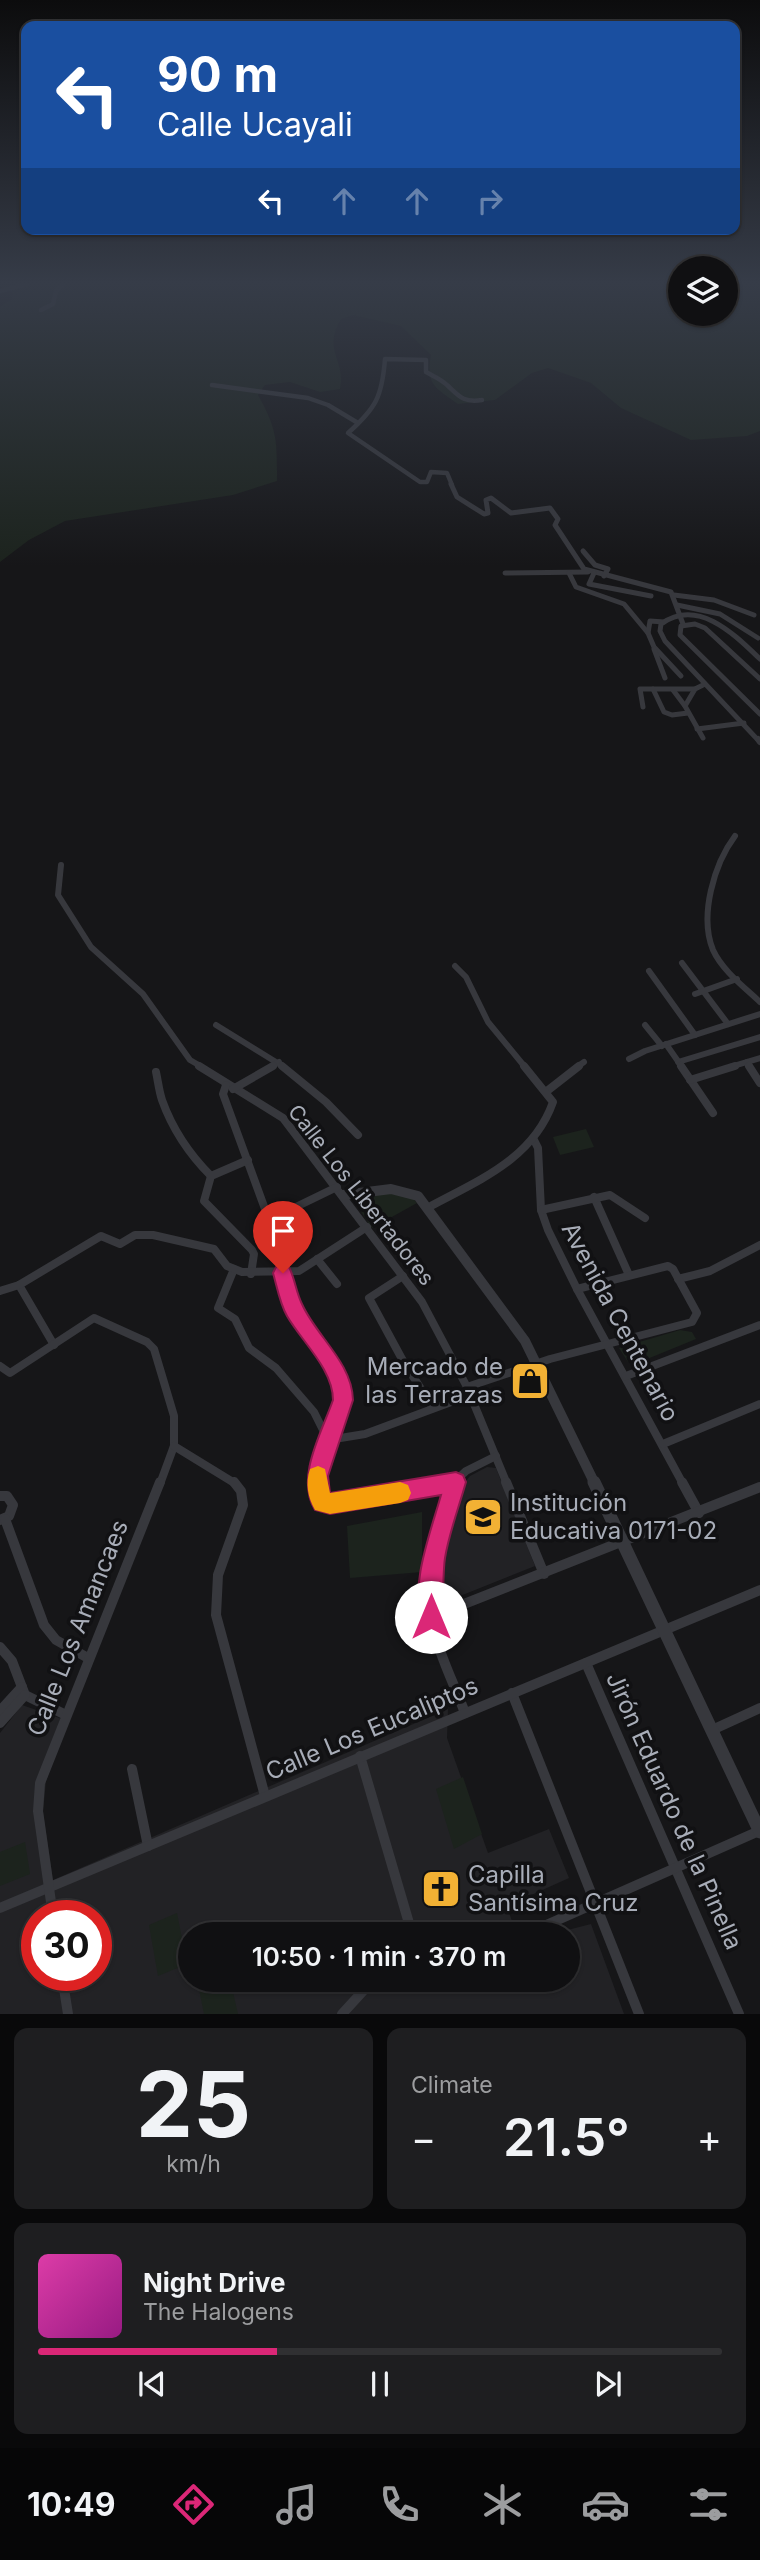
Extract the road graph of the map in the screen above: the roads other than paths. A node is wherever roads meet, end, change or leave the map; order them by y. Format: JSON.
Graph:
{"nodes":[{"id":1,"x":383,"y":378,"type":"edge"},
{"id":2,"x":435,"y":378,"type":"edge"},
{"id":3,"x":212,"y":385,"type":"dead end"},
{"id":4,"x":482,"y":400,"type":"dead end"},
{"id":5,"x":358,"y":423,"type":"junction"},
{"id":6,"x":583,"y":551,"type":"dead end"},
{"id":7,"x":505,"y":573,"type":"dead end"},
{"id":8,"x":569,"y":573,"type":"junction"},
{"id":9,"x":592,"y":573,"type":"junction"},
{"id":10,"x":636,"y":573,"type":"dead end"},
{"id":11,"x":542,"y":574,"type":"junction"},
{"id":12,"x":604,"y":576,"type":"junction"},
{"id":13,"x":631,"y":581,"type":"junction"},
{"id":14,"x":544,"y":582,"type":"dead end"},
{"id":15,"x":674,"y":595,"type":"junction"},
{"id":16,"x":651,"y":596,"type":"dead end"},
{"id":17,"x":677,"y":605,"type":"junction"},
{"id":18,"x":679,"y":615,"type":"junction"},
{"id":19,"x":754,"y":615,"type":"dead end"},
{"id":20,"x":664,"y":622,"type":"junction"},
{"id":21,"x":683,"y":624,"type":"junction"},
{"id":22,"x":648,"y":633,"type":"junction"},
{"id":23,"x":759,"y":638,"type":"edge"},
{"id":24,"x":654,"y":647,"type":"junction"},
{"id":25,"x":750,"y":650,"type":"junction"},
{"id":26,"x":760,"y":659,"type":"edge"},
{"id":27,"x":712,"y":669,"type":"junction"},
{"id":28,"x":694,"y":673,"type":"junction"},
{"id":29,"x":681,"y":676,"type":"dead end"},
{"id":30,"x":665,"y":678,"type":"dead end"},
{"id":31,"x":760,"y":679,"type":"edge"},
{"id":32,"x":705,"y":684,"type":"junction"},
{"id":33,"x":653,"y":689,"type":"junction"},
{"id":34,"x":695,"y":689,"type":"junction"},
{"id":35,"x":673,"y":690,"type":"junction"},
{"id":36,"x":643,"y":707,"type":"dead end"},
{"id":37,"x":686,"y":710,"type":"junction"},
{"id":38,"x":760,"y":714,"type":"edge"},
{"id":39,"x":747,"y":726,"type":"junction"},
{"id":40,"x":760,"y":727,"type":"edge"},
{"id":41,"x":696,"y":729,"type":"junction"},
{"id":42,"x":703,"y":738,"type":"dead end"},
{"id":43,"x":760,"y":742,"type":"edge"},
{"id":44,"x":736,"y":836,"type":"dead end"},
{"id":45,"x":61,"y":865,"type":"dead end"},
{"id":46,"x":682,"y":962,"type":"dead end"},
{"id":47,"x":455,"y":965,"type":"dead end"},
{"id":48,"x":649,"y":971,"type":"dead end"},
{"id":49,"x":737,"y":979,"type":"junction"},
{"id":50,"x":699,"y":993,"type":"junction"},
{"id":51,"x":760,"y":1002,"type":"edge"},
{"id":52,"x":760,"y":1014,"type":"edge"},
{"id":53,"x":727,"y":1024,"type":"junction"},
{"id":54,"x":216,"y":1025,"type":"dead end"},
{"id":55,"x":645,"y":1025,"type":"dead end"},
{"id":56,"x":695,"y":1035,"type":"junction"},
{"id":57,"x":760,"y":1037,"type":"edge"},
{"id":58,"x":664,"y":1045,"type":"junction"},
{"id":59,"x":760,"y":1058,"type":"edge"},
{"id":60,"x":629,"y":1059,"type":"dead end"},
{"id":61,"x":279,"y":1062,"type":"junction"},
{"id":62,"x":584,"y":1062,"type":"dead end"},
{"id":63,"x":678,"y":1062,"type":"junction"},
{"id":64,"x":747,"y":1062,"type":"junction"},
{"id":65,"x":156,"y":1072,"type":"dead end"},
{"id":66,"x":691,"y":1080,"type":"junction"},
{"id":67,"x":760,"y":1083,"type":"edge"},
{"id":68,"x":230,"y":1086,"type":"junction"},
{"id":69,"x":547,"y":1091,"type":"junction"},
{"id":70,"x":713,"y":1113,"type":"dead end"},
{"id":71,"x":358,"y":1135,"type":"dead end"},
{"id":72,"x":534,"y":1140,"type":"junction"},
{"id":73,"x":248,"y":1160,"type":"junction"},
{"id":74,"x":211,"y":1176,"type":"junction"},
{"id":75,"x":340,"y":1191,"type":"junction"},
{"id":76,"x":594,"y":1197,"type":"junction"},
{"id":77,"x":429,"y":1207,"type":"junction"},
{"id":78,"x":541,"y":1210,"type":"junction"},
{"id":79,"x":645,"y":1219,"type":"dead end"},
{"id":80,"x":269,"y":1220,"type":"junction"},
{"id":81,"x":367,"y":1227,"type":"junction"},
{"id":82,"x":760,"y":1245,"type":"edge"},
{"id":83,"x":317,"y":1259,"type":"junction"},
{"id":84,"x":234,"y":1269,"type":"junction"},
{"id":85,"x":283,"y":1273,"type":"junction"},
{"id":86,"x":251,"y":1274,"type":"junction"},
{"id":87,"x":629,"y":1275,"type":"junction"},
{"id":88,"x":403,"y":1276,"type":"junction"},
{"id":89,"x":678,"y":1279,"type":"junction"},
{"id":90,"x":337,"y":1284,"type":"dead end"},
{"id":91,"x":19,"y":1285,"type":"junction"},
{"id":92,"x":577,"y":1289,"type":"junction"},
{"id":93,"x":0,"y":1291,"type":"edge"},
{"id":94,"x":760,"y":1325,"type":"edge"},
{"id":95,"x":607,"y":1343,"type":"junction"},
{"id":96,"x":54,"y":1345,"type":"junction"},
{"id":97,"x":538,"y":1363,"type":"junction"},
{"id":98,"x":0,"y":1366,"type":"edge"},
{"id":99,"x":626,"y":1376,"type":"junction"},
{"id":100,"x":469,"y":1391,"type":"junction"},
{"id":101,"x":760,"y":1404,"type":"edge"},
{"id":102,"x":433,"y":1408,"type":"junction"},
{"id":103,"x":328,"y":1440,"type":"junction"},
{"id":104,"x":663,"y":1444,"type":"junction"},
{"id":105,"x":174,"y":1446,"type":"junction"},
{"id":106,"x":496,"y":1455,"type":"junction"},
{"id":107,"x":456,"y":1482,"type":"junction"},
{"id":108,"x":760,"y":1488,"type":"edge"},
{"id":109,"x":0,"y":1496,"type":"edge"},
{"id":110,"x":699,"y":1513,"type":"junction"},
{"id":111,"x":3,"y":1519,"type":"edge"},
{"id":112,"x":623,"y":1543,"type":"junction"},
{"id":113,"x":544,"y":1573,"type":"junction"},
{"id":114,"x":760,"y":1590,"type":"edge"},
{"id":115,"x":431,"y":1617,"type":"junction"},
{"id":116,"x":665,"y":1631,"type":"junction"},
{"id":117,"x":0,"y":1647,"type":"edge"},
{"id":118,"x":88,"y":1658,"type":"junction"},
{"id":119,"x":586,"y":1663,"type":"junction"},
{"id":120,"x":23,"y":1691,"type":"junction"},
{"id":121,"x":512,"y":1693,"type":"junction"},
{"id":122,"x":760,"y":1708,"type":"edge"},
{"id":123,"x":0,"y":1711,"type":"edge"},
{"id":124,"x":464,"y":1713,"type":"junction"},
{"id":125,"x":66,"y":1715,"type":"junction"},
{"id":126,"x":0,"y":1723,"type":"edge"},
{"id":127,"x":712,"y":1730,"type":"junction"},
{"id":128,"x":360,"y":1756,"type":"junction"},
{"id":129,"x":132,"y":1769,"type":"dead end"},
{"id":130,"x":265,"y":1796,"type":"junction"},
{"id":131,"x":760,"y":1831,"type":"edge"},
{"id":132,"x":148,"y":1846,"type":"junction"},
{"id":133,"x":677,"y":1867,"type":"junction"},
{"id":134,"x":49,"y":1888,"type":"junction"},
{"id":135,"x":51,"y":1900,"type":"edge"},
{"id":136,"x":596,"y":1903,"type":"junction"},
{"id":137,"x":0,"y":1908,"type":"edge"},
{"id":138,"x":407,"y":1922,"type":"edge"},
{"id":139,"x":553,"y":1922,"type":"edge"},
{"id":140,"x":64,"y":1991,"type":"edge"},
{"id":141,"x":362,"y":1992,"type":"edge"},
{"id":142,"x":68,"y":2014,"type":"edge"},
{"id":143,"x":342,"y":2014,"type":"edge"},
{"id":144,"x":639,"y":2014,"type":"edge"},
{"id":145,"x":739,"y":2014,"type":"edge"}],
"edges":[{"from":1,"to":5,"type":"street"},
{"from":2,"to":4,"type":"street"},
{"from":3,"to":5,"type":"street"},
{"from":5,"to":9,"type":"street"},
{"from":6,"to":12,"type":"street"},
{"from":7,"to":11,"type":"street"},
{"from":8,"to":9,"type":"street"},
{"from":8,"to":11,"type":"street"},
{"from":8,"to":22,"type":"street"},
{"from":9,"to":12,"type":"street"},
{"from":9,"to":16,"type":"street"},
{"from":10,"to":13,"type":"street"},
{"from":11,"to":14,"type":"street"},
{"from":12,"to":13,"type":"street"},
{"from":13,"to":15,"type":"street"},
{"from":15,"to":17,"type":"street"},
{"from":15,"to":19,"type":"street"},
{"from":17,"to":18,"type":"street"},
{"from":17,"to":23,"type":"street"},
{"from":18,"to":20,"type":"street"},
{"from":18,"to":21,"type":"street"},
{"from":18,"to":25,"type":"street"},
{"from":20,"to":22,"type":"street"},
{"from":20,"to":28,"type":"street"},
{"from":21,"to":27,"type":"street"},
{"from":21,"to":31,"type":"street"},
{"from":22,"to":24,"type":"street"},
{"from":23,"to":25,"type":"street"},
{"from":24,"to":29,"type":"street"},
{"from":24,"to":30,"type":"street"},
{"from":25,"to":26,"type":"street"},
{"from":27,"to":28,"type":"street"},
{"from":27,"to":38,"type":"street"},
{"from":28,"to":32,"type":"street"},
{"from":32,"to":34,"type":"street"},
{"from":32,"to":39,"type":"street"},
{"from":33,"to":35,"type":"street"},
{"from":33,"to":36,"type":"street"},
{"from":33,"to":37,"type":"street"},
{"from":34,"to":35,"type":"street"},
{"from":34,"to":37,"type":"street"},
{"from":35,"to":37,"type":"street"},
{"from":37,"to":41,"type":"street"},
{"from":39,"to":40,"type":"street"},
{"from":39,"to":41,"type":"street"},
{"from":39,"to":43,"type":"street"},
{"from":41,"to":42,"type":"street"},
{"from":44,"to":49,"type":"street"},
{"from":45,"to":68,"type":"street","name":"Calle Los Libertadores"},
{"from":46,"to":50,"type":"street"},
{"from":47,"to":69,"type":"street"},
{"from":48,"to":56,"type":"street"},
{"from":49,"to":50,"type":"street"},
{"from":49,"to":51,"type":"street"},
{"from":50,"to":53,"type":"street"},
{"from":52,"to":53,"type":"street"},
{"from":53,"to":56,"type":"street"},
{"from":54,"to":61,"type":"street"},
{"from":55,"to":58,"type":"street"},
{"from":56,"to":58,"type":"street"},
{"from":57,"to":63,"type":"street"},
{"from":58,"to":60,"type":"street"},
{"from":58,"to":63,"type":"street"},
{"from":59,"to":64,"type":"street"},
{"from":61,"to":68,"type":"street"},
{"from":61,"to":71,"type":"street"},
{"from":62,"to":69,"type":"street"},
{"from":63,"to":66,"type":"street"},
{"from":64,"to":66,"type":"street"},
{"from":64,"to":67,"type":"street"},
{"from":65,"to":74,"type":"street"},
{"from":66,"to":70,"type":"street"},
{"from":68,"to":73,"type":"street"},
{"from":68,"to":75,"type":"street","name":"Calle Los Libertadores"},
{"from":69,"to":72,"type":"street"},
{"from":72,"to":77,"type":"street"},
{"from":72,"to":78,"type":"street","name":"Avenida Centenario"},
{"from":73,"to":74,"type":"street"},
{"from":73,"to":80,"type":"street"},
{"from":74,"to":86,"type":"street"},
{"from":75,"to":77,"type":"street"},
{"from":75,"to":80,"type":"street"},
{"from":75,"to":81,"type":"street","name":"Calle Los Libertadores"},
{"from":76,"to":78,"type":"street"},
{"from":76,"to":79,"type":"street"},
{"from":76,"to":87,"type":"street"},
{"from":77,"to":97,"type":"street"},
{"from":78,"to":92,"type":"street","name":"Avenida Centenario"},
{"from":80,"to":85,"type":"street"},
{"from":81,"to":83,"type":"street"},
{"from":81,"to":88,"type":"street","name":"Calle Los Libertadores"},
{"from":82,"to":89,"type":"street"},
{"from":83,"to":85,"type":"street"},
{"from":83,"to":90,"type":"street"},
{"from":84,"to":86,"type":"street"},
{"from":84,"to":91,"type":"street"},
{"from":84,"to":103,"type":"street"},
{"from":85,"to":86,"type":"street"},
{"from":85,"to":103,"type":"street"},
{"from":87,"to":89,"type":"street"},
{"from":87,"to":92,"type":"street"},
{"from":88,"to":100,"type":"street","name":"Calle Los Libertadores"},
{"from":88,"to":102,"type":"street"},
{"from":89,"to":95,"type":"street"},
{"from":91,"to":93,"type":"street"},
{"from":91,"to":96,"type":"street"},
{"from":92,"to":95,"type":"street","name":"Avenida Centenario"},
{"from":94,"to":99,"type":"street"},
{"from":95,"to":97,"type":"street"},
{"from":95,"to":99,"type":"street","name":"Avenida Centenario"},
{"from":96,"to":98,"type":"street"},
{"from":96,"to":105,"type":"street","name":"Calle Los Amancaes"},
{"from":97,"to":100,"type":"street"},
{"from":97,"to":112,"type":"street"},
{"from":99,"to":104,"type":"street","name":"Avenida Centenario"},
{"from":100,"to":102,"type":"street"},
{"from":100,"to":106,"type":"street","name":"Calle Los Libertadores"},
{"from":101,"to":104,"type":"street"},
{"from":102,"to":103,"type":"street"},
{"from":103,"to":107,"type":"street"},
{"from":104,"to":110,"type":"street","name":"Avenida Centenario"},
{"from":105,"to":118,"type":"street","name":"Calle Los Amancaes"},
{"from":105,"to":130,"type":"street"},
{"from":106,"to":107,"type":"street"},
{"from":106,"to":113,"type":"street","name":"Calle Los Libertadores"},
{"from":107,"to":115,"type":"street"},
{"from":108,"to":110,"type":"street"},
{"from":109,"to":111,"type":"street"},
{"from":110,"to":112,"type":"street"},
{"from":111,"to":118,"type":"street"},
{"from":112,"to":113,"type":"street"},
{"from":112,"to":116,"type":"street"},
{"from":113,"to":115,"type":"street"},
{"from":114,"to":116,"type":"street","name":"Calle Los Eucaliptos"},
{"from":115,"to":124,"type":"street"},
{"from":116,"to":119,"type":"street","name":"Calle Los Eucaliptos"},
{"from":116,"to":127,"type":"street"},
{"from":117,"to":120,"type":"street"},
{"from":118,"to":125,"type":"street","name":"Calle Los Amancaes"},
{"from":119,"to":121,"type":"street","name":"Calle Los Eucaliptos"},
{"from":119,"to":133,"type":"street","name":"Jirón Eduardo de la Pinella"},
{"from":120,"to":123,"type":"street"},
{"from":120,"to":125,"type":"street"},
{"from":120,"to":126,"type":"street"},
{"from":121,"to":124,"type":"street","name":"Calle Los Eucaliptos"},
{"from":121,"to":136,"type":"street"},
{"from":122,"to":127,"type":"street"},
{"from":124,"to":128,"type":"street","name":"Calle Los Eucaliptos"},
{"from":125,"to":134,"type":"street","name":"Calle Los Amancaes"},
{"from":127,"to":131,"type":"street"},
{"from":128,"to":130,"type":"street","name":"Calle Los Eucaliptos"},
{"from":128,"to":138,"type":"street"},
{"from":129,"to":132,"type":"street"},
{"from":130,"to":132,"type":"street","name":"Calle Los Eucaliptos"},
{"from":131,"to":133,"type":"street"},
{"from":132,"to":134,"type":"street","name":"Calle Los Eucaliptos"},
{"from":133,"to":136,"type":"street"},
{"from":133,"to":145,"type":"street","name":"Jirón Eduardo de la Pinella"},
{"from":134,"to":135,"type":"street","name":"Calle Los Amancaes"},
{"from":134,"to":137,"type":"street","name":"Calle Los Eucaliptos"},
{"from":136,"to":139,"type":"street"},
{"from":136,"to":144,"type":"street"},
{"from":140,"to":142,"type":"street"},
{"from":141,"to":143,"type":"street"}]}
